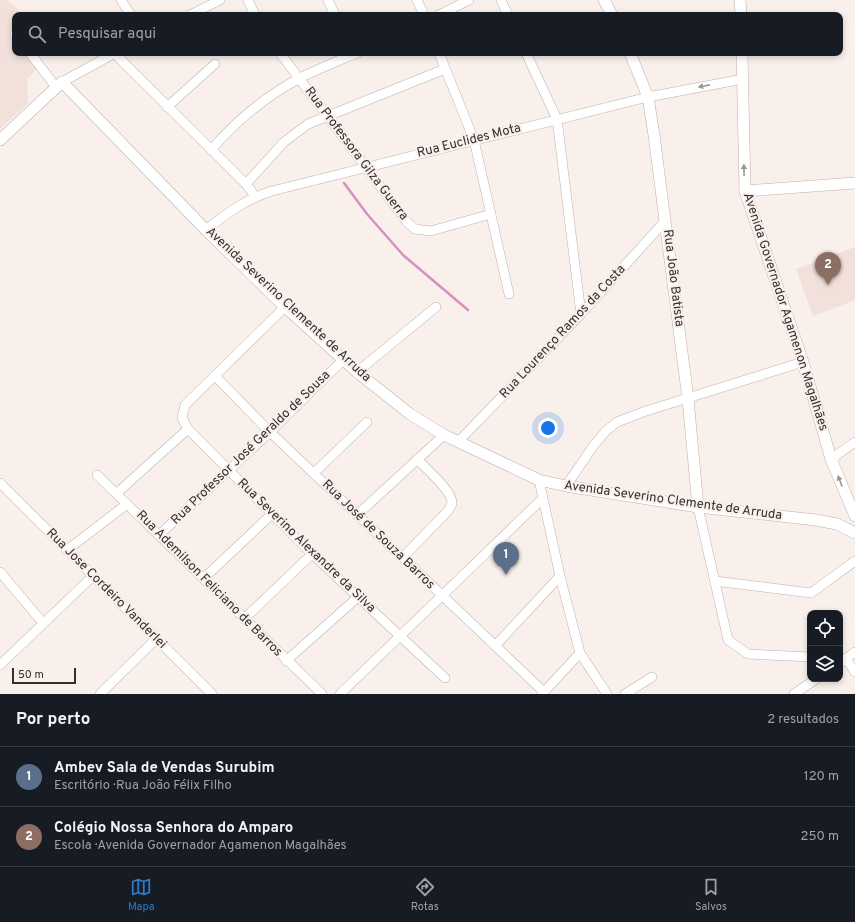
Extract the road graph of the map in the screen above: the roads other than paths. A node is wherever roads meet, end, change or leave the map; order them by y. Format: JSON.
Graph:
{"nodes":[{"id":1,"x":121,"y":0,"type":"edge"},
{"id":2,"x":220,"y":0,"type":"edge"},
{"id":3,"x":248,"y":0,"type":"edge"},
{"id":4,"x":328,"y":0,"type":"edge"},
{"id":5,"x":417,"y":0,"type":"edge"},
{"id":6,"x":470,"y":0,"type":"edge"},
{"id":7,"x":501,"y":0,"type":"edge"},
{"id":8,"x":604,"y":0,"type":"edge"},
{"id":9,"x":741,"y":0,"type":"edge"},
{"id":10,"x":129,"y":12,"type":"edge"},
{"id":11,"x":196,"y":12,"type":"edge"},
{"id":12,"x":254,"y":12,"type":"edge"},
{"id":13,"x":334,"y":12,"type":"edge"},
{"id":14,"x":423,"y":12,"type":"edge"},
{"id":15,"x":445,"y":12,"type":"edge"},
{"id":16,"x":507,"y":12,"type":"edge"},
{"id":17,"x":610,"y":12,"type":"edge"},
{"id":18,"x":741,"y":12,"type":"edge"},
{"id":19,"x":33,"y":56,"type":"edge"},
{"id":20,"x":110,"y":56,"type":"edge"},
{"id":21,"x":118,"y":56,"type":"edge"},
{"id":22,"x":282,"y":56,"type":"edge"},
{"id":23,"x":349,"y":56,"type":"edge"},
{"id":24,"x":440,"y":56,"type":"edge"},
{"id":25,"x":527,"y":56,"type":"edge"},
{"id":26,"x":631,"y":56,"type":"edge"},
{"id":27,"x":742,"y":56,"type":"edge"},
{"id":28,"x":215,"y":64,"type":"dead end"},
{"id":29,"x":445,"y":69,"type":"junction"},
{"id":30,"x":299,"y":79,"type":"junction"},
{"id":31,"x":742,"y":79,"type":"junction"},
{"id":32,"x":59,"y":84,"type":"junction"},
{"id":33,"x":648,"y":97,"type":"junction"},
{"id":34,"x":167,"y":107,"type":"junction"},
{"id":35,"x":328,"y":116,"type":"junction"},
{"id":36,"x":556,"y":119,"type":"junction"},
{"id":37,"x":0,"y":140,"type":"edge"},
{"id":38,"x":474,"y":140,"type":"junction"},
{"id":39,"x":211,"y":150,"type":"junction"},
{"id":40,"x":365,"y":167,"type":"junction"},
{"id":41,"x":855,"y":183,"type":"edge"},
{"id":42,"x":246,"y":184,"type":"junction"},
{"id":43,"x":745,"y":191,"type":"junction"},
{"id":44,"x":255,"y":196,"type":"junction"},
{"id":45,"x":491,"y":214,"type":"junction"},
{"id":46,"x":666,"y":221,"type":"junction"},
{"id":47,"x":206,"y":230,"type":"junction"},
{"id":48,"x":509,"y":294,"type":"dead end"},
{"id":49,"x":285,"y":307,"type":"junction"},
{"id":50,"x":436,"y":307,"type":"dead end"},
{"id":51,"x":581,"y":314,"type":"junction"},
{"id":52,"x":343,"y":360,"type":"junction"},
{"id":53,"x":803,"y":362,"type":"junction"},
{"id":54,"x":357,"y":372,"type":"junction"},
{"id":55,"x":215,"y":376,"type":"junction"},
{"id":56,"x":688,"y":399,"type":"junction"},
{"id":57,"x":367,"y":422,"type":"dead end"},
{"id":58,"x":188,"y":429,"type":"junction"},
{"id":59,"x":270,"y":432,"type":"junction"},
{"id":60,"x":444,"y":435,"type":"junction"},
{"id":61,"x":458,"y":442,"type":"junction"},
{"id":62,"x":855,"y":442,"type":"edge"},
{"id":63,"x":417,"y":459,"type":"junction"},
{"id":64,"x":831,"y":459,"type":"junction"},
{"id":65,"x":229,"y":471,"type":"junction"},
{"id":66,"x":314,"y":473,"type":"junction"},
{"id":67,"x":97,"y":475,"type":"dead end"},
{"id":68,"x":539,"y":480,"type":"junction"},
{"id":69,"x":0,"y":483,"type":"edge"},
{"id":70,"x":566,"y":486,"type":"junction"},
{"id":71,"x":117,"y":493,"type":"junction"},
{"id":72,"x":542,"y":499,"type":"junction"},
{"id":73,"x":127,"y":504,"type":"junction"},
{"id":74,"x":698,"y":507,"type":"junction"},
{"id":75,"x":272,"y":514,"type":"junction"},
{"id":76,"x":357,"y":514,"type":"junction"},
{"id":77,"x":855,"y":516,"type":"edge"},
{"id":78,"x":855,"y":533,"type":"edge"},
{"id":79,"x":159,"y":535,"type":"junction"},
{"id":80,"x":67,"y":550,"type":"junction"},
{"id":81,"x":312,"y":554,"type":"junction"},
{"id":82,"x":403,"y":557,"type":"junction"},
{"id":83,"x":855,"y":561,"type":"edge"},
{"id":84,"x":0,"y":572,"type":"edge"},
{"id":85,"x":93,"y":576,"type":"junction"},
{"id":86,"x":560,"y":576,"type":"junction"},
{"id":87,"x":204,"y":578,"type":"junction"},
{"id":88,"x":715,"y":581,"type":"junction"},
{"id":89,"x":442,"y":596,"type":"junction"},
{"id":90,"x":358,"y":597,"type":"junction"},
{"id":91,"x":244,"y":619,"type":"junction"},
{"id":92,"x":43,"y":623,"type":"junction"},
{"id":93,"x":400,"y":636,"type":"junction"},
{"id":94,"x":156,"y":639,"type":"junction"},
{"id":95,"x":495,"y":646,"type":"junction"},
{"id":96,"x":855,"y":652,"type":"edge"},
{"id":97,"x":580,"y":653,"type":"junction"},
{"id":98,"x":807,"y":657,"type":"edge"},
{"id":99,"x":843,"y":659,"type":"edge"},
{"id":100,"x":286,"y":661,"type":"junction"},
{"id":101,"x":843,"y":661,"type":"edge"},
{"id":102,"x":0,"y":665,"type":"edge"},
{"id":103,"x":855,"y":672,"type":"edge"},
{"id":104,"x":652,"y":677,"type":"dead end"},
{"id":105,"x":445,"y":678,"type":"dead end"},
{"id":106,"x":812,"y":682,"type":"edge"},
{"id":107,"x":543,"y":693,"type":"edge"},
{"id":108,"x":100,"y":694,"type":"edge"},
{"id":109,"x":212,"y":694,"type":"edge"},
{"id":110,"x":322,"y":694,"type":"edge"},
{"id":111,"x":340,"y":694,"type":"edge"},
{"id":112,"x":606,"y":694,"type":"edge"},
{"id":113,"x":625,"y":694,"type":"edge"},
{"id":114,"x":794,"y":694,"type":"edge"}],
"edges":[{"from":1,"to":10,"type":"street"},
{"from":2,"to":11,"type":"street"},
{"from":3,"to":12,"type":"street"},
{"from":4,"to":13,"type":"street"},
{"from":5,"to":14,"type":"street"},
{"from":6,"to":15,"type":"street"},
{"from":7,"to":16,"type":"street"},
{"from":8,"to":17,"type":"main road"},
{"from":9,"to":18,"type":"main road"},
{"from":19,"to":32,"type":"street"},
{"from":20,"to":32,"type":"street"},
{"from":21,"to":34,"type":"street"},
{"from":22,"to":30,"type":"street","name":"Rua Professora Gilza Guerra"},
{"from":23,"to":30,"type":"street"},
{"from":24,"to":29,"type":"street"},
{"from":25,"to":36,"type":"street"},
{"from":26,"to":33,"type":"main road","name":"Rua João Batista"},
{"from":27,"to":31,"type":"main road","name":"Avenida Governador Agamenon Magalhães"},
{"from":28,"to":34,"type":"street"},
{"from":29,"to":35,"type":"street"},
{"from":29,"to":38,"type":"street"},
{"from":30,"to":35,"type":"street","name":"Rua Professora Gilza Guerra"},
{"from":30,"to":39,"type":"street"},
{"from":31,"to":33,"type":"street","name":"Rua Euclides Mota","one_way":true},
{"from":43,"to":31,"type":"main road","name":"Avenida Governador Agamenon Magalhães","one_way":true},
{"from":32,"to":37,"type":"main road"},
{"from":32,"to":47,"type":"main road","name":"Avenida Severino Clemente de Arruda"},
{"from":33,"to":36,"type":"street","name":"Rua Euclides Mota"},
{"from":33,"to":46,"type":"main road","name":"Rua João Batista"},
{"from":34,"to":39,"type":"street"},
{"from":35,"to":40,"type":"street","name":"Rua Professora Gilza Guerra"},
{"from":35,"to":42,"type":"street"},
{"from":36,"to":38,"type":"street","name":"Rua Euclides Mota"},
{"from":36,"to":51,"type":"street"},
{"from":38,"to":40,"type":"street","name":"Rua Euclides Mota"},
{"from":38,"to":45,"type":"street"},
{"from":39,"to":42,"type":"street"},
{"from":40,"to":44,"type":"street","name":"Rua Euclides Mota"},
{"from":40,"to":45,"type":"street","name":"Rua Professora Gilza Guerra"},
{"from":41,"to":43,"type":"main road"},
{"from":42,"to":44,"type":"street"},
{"from":43,"to":53,"type":"main road","name":"Avenida Governador Agamenon Magalhães"},
{"from":44,"to":47,"type":"street","name":"Rua Euclides Mota"},
{"from":45,"to":48,"type":"street"},
{"from":46,"to":51,"type":"street","name":"Rua Lourenço Ramos da Costa"},
{"from":46,"to":56,"type":"main road","name":"Rua João Batista"},
{"from":47,"to":49,"type":"main road","name":"Avenida Severino Clemente de Arruda"},
{"from":49,"to":52,"type":"main road","name":"Avenida Severino Clemente de Arruda"},
{"from":49,"to":55,"type":"street"},
{"from":50,"to":54,"type":"street"},
{"from":51,"to":61,"type":"street","name":"Rua Lourenço Ramos da Costa"},
{"from":52,"to":54,"type":"main road","name":"Avenida Severino Clemente de Arruda"},
{"from":52,"to":59,"type":"street","name":"Rua Professor José Geraldo de Sousa"},
{"from":53,"to":56,"type":"street"},
{"from":53,"to":64,"type":"main road","name":"Avenida Governador Agamenon Magalhães"},
{"from":54,"to":60,"type":"main road","name":"Avenida Severino Clemente de Arruda"},
{"from":55,"to":58,"type":"street"},
{"from":55,"to":59,"type":"street","name":"Rua José de Souza Barros"},
{"from":56,"to":70,"type":"street"},
{"from":56,"to":74,"type":"main road","name":"Rua João Batista"},
{"from":57,"to":66,"type":"street"},
{"from":58,"to":65,"type":"street","name":"Rua Severino Alexandre da Silva"},
{"from":58,"to":71,"type":"street"},
{"from":59,"to":65,"type":"street","name":"Rua Professor José Geraldo de Sousa"},
{"from":59,"to":66,"type":"street","name":"Rua José de Souza Barros"},
{"from":60,"to":61,"type":"main road","name":"Avenida Severino Clemente de Arruda"},
{"from":60,"to":63,"type":"street"},
{"from":61,"to":68,"type":"main road","name":"Avenida Severino Clemente de Arruda"},
{"from":62,"to":64,"type":"street"},
{"from":63,"to":76,"type":"street"},
{"from":63,"to":82,"type":"street"},
{"from":77,"to":64,"type":"main road","name":"Avenida Governador Agamenon Magalhães","one_way":true},
{"from":65,"to":75,"type":"street","name":"Rua Severino Alexandre da Silva"},
{"from":65,"to":79,"type":"street","name":"Rua Professor José Geraldo de Sousa"},
{"from":66,"to":76,"type":"street","name":"Rua José de Souza Barros"},
{"from":67,"to":71,"type":"street","name":"Rua Ademilson Feliciano de Barros"},
{"from":68,"to":70,"type":"main road","name":"Avenida Severino Clemente de Arruda"},
{"from":68,"to":72,"type":"street"},
{"from":69,"to":80,"type":"street","name":"Rua Jose Cordeiro Vanderlei"},
{"from":70,"to":74,"type":"main road","name":"Avenida Severino Clemente de Arruda"},
{"from":71,"to":73,"type":"street","name":"Rua Ademilson Feliciano de Barros"},
{"from":72,"to":86,"type":"street"},
{"from":72,"to":89,"type":"street"},
{"from":73,"to":79,"type":"street","name":"Rua Ademilson Feliciano de Barros"},
{"from":73,"to":80,"type":"street"},
{"from":74,"to":78,"type":"main road","name":"Avenida Severino Clemente de Arruda"},
{"from":74,"to":88,"type":"street"},
{"from":75,"to":81,"type":"street","name":"Rua Severino Alexandre da Silva"},
{"from":75,"to":87,"type":"street"},
{"from":76,"to":82,"type":"street","name":"Rua José de Souza Barros"},
{"from":79,"to":87,"type":"street","name":"Rua Ademilson Feliciano de Barros"},
{"from":80,"to":85,"type":"street","name":"Rua Jose Cordeiro Vanderlei"},
{"from":81,"to":90,"type":"street","name":"Rua Severino Alexandre da Silva"},
{"from":81,"to":91,"type":"street"},
{"from":82,"to":89,"type":"street","name":"Rua José de Souza Barros"},
{"from":83,"to":88,"type":"street"},
{"from":84,"to":92,"type":"street"},
{"from":85,"to":92,"type":"street"},
{"from":85,"to":94,"type":"street","name":"Rua Jose Cordeiro Vanderlei"},
{"from":86,"to":95,"type":"street"},
{"from":86,"to":97,"type":"street"},
{"from":87,"to":91,"type":"street","name":"Rua Ademilson Feliciano de Barros"},
{"from":88,"to":98,"type":"street"},
{"from":89,"to":93,"type":"street"},
{"from":89,"to":95,"type":"street","name":"Rua José de Souza Barros"},
{"from":90,"to":93,"type":"street","name":"Rua Severino Alexandre da Silva"},
{"from":90,"to":100,"type":"street"},
{"from":91,"to":100,"type":"street","name":"Rua Ademilson Feliciano de Barros"},
{"from":92,"to":102,"type":"street"},
{"from":93,"to":105,"type":"street","name":"Rua Severino Alexandre da Silva"},
{"from":93,"to":111,"type":"street"},
{"from":94,"to":108,"type":"street"},
{"from":94,"to":109,"type":"street","name":"Rua Jose Cordeiro Vanderlei"},
{"from":95,"to":107,"type":"street","name":"Rua José de Souza Barros"},
{"from":96,"to":99,"type":"street"},
{"from":97,"to":107,"type":"street"},
{"from":97,"to":112,"type":"street"},
{"from":100,"to":110,"type":"street","name":"Rua Ademilson Feliciano de Barros"},
{"from":101,"to":103,"type":"street"},
{"from":104,"to":113,"type":"street"},
{"from":106,"to":114,"type":"street"}]}
